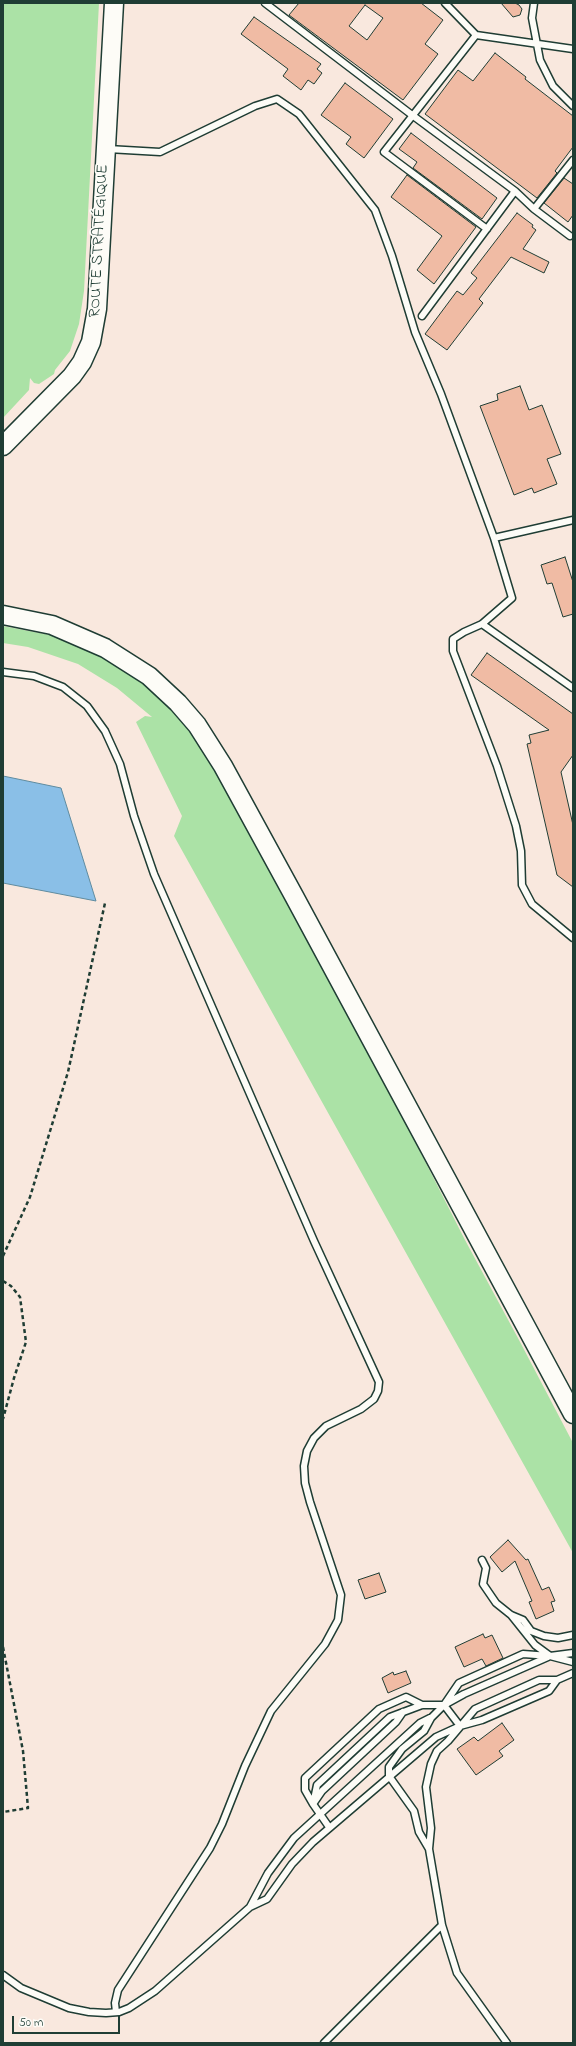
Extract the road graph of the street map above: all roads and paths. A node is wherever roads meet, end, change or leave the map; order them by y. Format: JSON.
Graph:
{"nodes":[{"id":1,"x":114,"y":3,"type":"edge"},
{"id":2,"x":265,"y":3,"type":"edge"},
{"id":3,"x":445,"y":3,"type":"edge"},
{"id":4,"x":534,"y":3,"type":"edge"},
{"id":5,"x":476,"y":35,"type":"junction"},
{"id":6,"x":536,"y":43,"type":"junction"},
{"id":7,"x":573,"y":49,"type":"edge"},
{"id":8,"x":573,"y":106,"type":"edge"},
{"id":9,"x":412,"y":115,"type":"junction"},
{"id":10,"x":105,"y":149,"type":"junction"},
{"id":11,"x":573,"y":160,"type":"edge"},
{"id":12,"x":515,"y":191,"type":"junction"},
{"id":13,"x":534,"y":209,"type":"junction"},
{"id":14,"x":487,"y":229,"type":"junction"},
{"id":15,"x":570,"y":236,"type":"dead end"},
{"id":16,"x":422,"y":316,"type":"dead end"},
{"id":17,"x":3,"y":446,"type":"edge"},
{"id":18,"x":573,"y":520,"type":"edge"},
{"id":19,"x":494,"y":538,"type":"junction"},
{"id":20,"x":3,"y":615,"type":"edge"},
{"id":21,"x":482,"y":624,"type":"junction"},
{"id":22,"x":3,"y":672,"type":"edge"},
{"id":23,"x":573,"y":688,"type":"edge"},
{"id":24,"x":105,"y":903,"type":"dead end"},
{"id":25,"x":573,"y":938,"type":"edge"},
{"id":26,"x":3,"y":1256,"type":"edge"},
{"id":27,"x":3,"y":1281,"type":"edge"},
{"id":28,"x":573,"y":1414,"type":"edge"},
{"id":29,"x":3,"y":1420,"type":"edge"},
{"id":30,"x":482,"y":1560,"type":"dead end"},
{"id":31,"x":511,"y":1615,"type":"junction"},
{"id":32,"x":573,"y":1635,"type":"edge"},
{"id":33,"x":3,"y":1647,"type":"edge"},
{"id":34,"x":573,"y":1653,"type":"edge"},
{"id":35,"x":550,"y":1656,"type":"junction"},
{"id":36,"x":573,"y":1662,"type":"edge"},
{"id":37,"x":573,"y":1673,"type":"edge"},
{"id":38,"x":557,"y":1680,"type":"junction"},
{"id":39,"x":422,"y":1704,"type":"junction"},
{"id":40,"x":444,"y":1705,"type":"junction"},
{"id":41,"x":431,"y":1718,"type":"junction"},
{"id":42,"x":460,"y":1726,"type":"junction"},
{"id":43,"x":389,"y":1776,"type":"junction"},
{"id":44,"x":312,"y":1804,"type":"junction"},
{"id":45,"x":3,"y":1812,"type":"edge"},
{"id":46,"x":319,"y":1815,"type":"junction"},
{"id":47,"x":329,"y":1827,"type":"junction"},
{"id":48,"x":429,"y":1849,"type":"junction"},
{"id":49,"x":250,"y":1907,"type":"junction"},
{"id":50,"x":442,"y":1925,"type":"junction"},
{"id":51,"x":3,"y":1975,"type":"edge"},
{"id":52,"x":116,"y":2012,"type":"junction"},
{"id":53,"x":324,"y":2043,"type":"edge"},
{"id":54,"x":507,"y":2043,"type":"edge"}],
"edges":[{"from":1,"to":10,"type":"main road","name":"ROUTE STRATÉGIQUE"},
{"from":2,"to":9,"type":"lane"},
{"from":3,"to":5,"type":"lane"},
{"from":4,"to":6,"type":"lane"},
{"from":5,"to":6,"type":"lane"},
{"from":5,"to":9,"type":"lane"},
{"from":6,"to":7,"type":"lane"},
{"from":6,"to":8,"type":"lane"},
{"from":9,"to":12,"type":"lane"},
{"from":9,"to":14,"type":"lane"},
{"from":10,"to":17,"type":"main road","name":"ROUTE STRATÉGIQUE"},
{"from":10,"to":19,"type":"lane"},
{"from":11,"to":13,"type":"lane"},
{"from":12,"to":13,"type":"lane"},
{"from":12,"to":14,"type":"lane"},
{"from":13,"to":15,"type":"lane"},
{"from":14,"to":16,"type":"lane"},
{"from":18,"to":19,"type":"lane"},
{"from":19,"to":21,"type":"lane"},
{"from":20,"to":28,"type":"main road"},
{"from":21,"to":23,"type":"lane"},
{"from":21,"to":25,"type":"lane"},
{"from":22,"to":52,"type":"lane"},
{"from":24,"to":26,"type":"path"},
{"from":27,"to":29,"type":"path"},
{"from":30,"to":31,"type":"lane"},
{"from":31,"to":32,"type":"lane"},
{"from":31,"to":35,"type":"lane"},
{"from":33,"to":45,"type":"path"},
{"from":34,"to":35,"type":"lane"},
{"from":35,"to":36,"type":"lane"},
{"from":35,"to":40,"type":"lane"},
{"from":35,"to":40,"type":"lane"},
{"from":37,"to":38,"type":"lane"},
{"from":38,"to":42,"type":"lane"},
{"from":38,"to":42,"type":"lane"},
{"from":39,"to":40,"type":"lane"},
{"from":39,"to":44,"type":"lane"},
{"from":39,"to":44,"type":"lane"},
{"from":40,"to":41,"type":"lane"},
{"from":40,"to":42,"type":"lane"},
{"from":41,"to":43,"type":"lane"},
{"from":41,"to":46,"type":"lane"},
{"from":42,"to":43,"type":"lane"},
{"from":42,"to":48,"type":"lane"},
{"from":43,"to":47,"type":"lane"},
{"from":43,"to":48,"type":"lane"},
{"from":44,"to":46,"type":"lane"},
{"from":46,"to":47,"type":"lane"},
{"from":46,"to":49,"type":"lane"},
{"from":47,"to":49,"type":"lane"},
{"from":48,"to":50,"type":"lane"},
{"from":49,"to":52,"type":"lane"},
{"from":50,"to":53,"type":"lane"},
{"from":50,"to":54,"type":"lane"},
{"from":51,"to":52,"type":"lane"}]}
